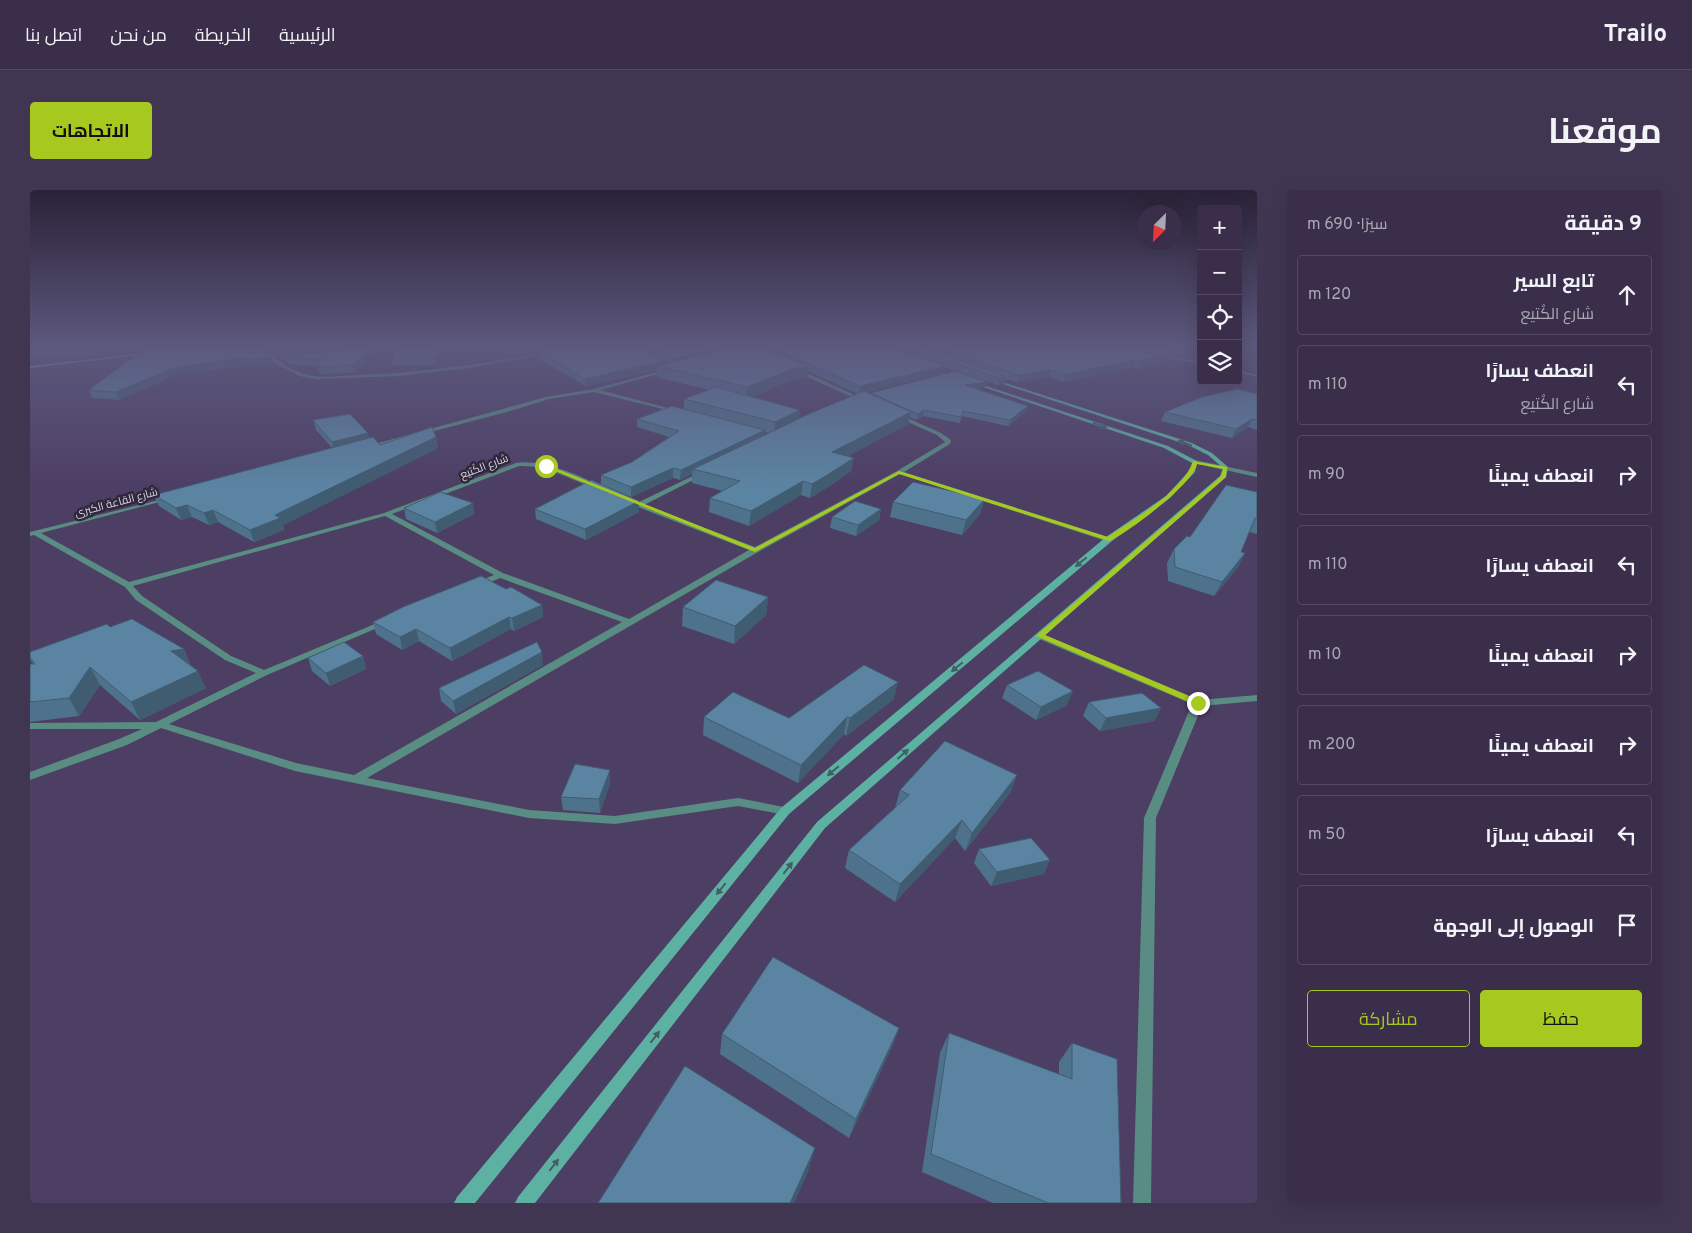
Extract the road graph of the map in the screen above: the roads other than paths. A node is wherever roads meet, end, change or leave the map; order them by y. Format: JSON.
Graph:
{"nodes":[{"id":1,"x":581,"y":392,"type":"edge"},
{"id":2,"x":603,"y":392,"type":"edge"},
{"id":3,"x":845,"y":392,"type":"edge"},
{"id":4,"x":1004,"y":392,"type":"edge"},
{"id":5,"x":1032,"y":392,"type":"edge"},
{"id":6,"x":866,"y":395,"type":"edge"},
{"id":7,"x":857,"y":398,"type":"junction"},
{"id":8,"x":848,"y":402,"type":"edge"},
{"id":9,"x":873,"y":405,"type":"edge"},
{"id":10,"x":890,"y":412,"type":"edge"},
{"id":11,"x":689,"y":415,"type":"edge"},
{"id":12,"x":362,"y":448,"type":"edge"},
{"id":13,"x":1195,"y":462,"type":"junction"},
{"id":14,"x":715,"y":467,"type":"edge"},
{"id":15,"x":1226,"y":468,"type":"junction"},
{"id":16,"x":899,"y":472,"type":"junction"},
{"id":17,"x":1257,"y":475,"type":"edge"},
{"id":18,"x":605,"y":491,"type":"edge"},
{"id":19,"x":179,"y":496,"type":"edge"},
{"id":20,"x":622,"y":498,"type":"edge"},
{"id":21,"x":638,"y":505,"type":"junction"},
{"id":22,"x":386,"y":514,"type":"junction"},
{"id":23,"x":33,"y":534,"type":"edge"},
{"id":24,"x":1109,"y":539,"type":"junction"},
{"id":25,"x":755,"y":550,"type":"junction"},
{"id":26,"x":500,"y":575,"type":"junction"},
{"id":27,"x":128,"y":585,"type":"junction"},
{"id":28,"x":463,"y":590,"type":"edge"},
{"id":29,"x":391,"y":621,"type":"edge"},
{"id":30,"x":630,"y":622,"type":"junction"},
{"id":31,"x":1040,"y":636,"type":"junction"},
{"id":32,"x":264,"y":673,"type":"junction"},
{"id":33,"x":1257,"y":698,"type":"edge"},
{"id":34,"x":1198,"y":703,"type":"junction"},
{"id":35,"x":162,"y":725,"type":"junction"},
{"id":36,"x":30,"y":726,"type":"edge"},
{"id":37,"x":30,"y":776,"type":"edge"},
{"id":38,"x":354,"y":780,"type":"junction"},
{"id":39,"x":785,"y":810,"type":"junction"},
{"id":40,"x":463,"y":1203,"type":"edge"},
{"id":41,"x":524,"y":1203,"type":"edge"},
{"id":42,"x":1142,"y":1203,"type":"edge"}],
"edges":[{"from":1,"to":12,"type":"street"},
{"from":2,"to":11,"type":"street"},
{"from":3,"to":7,"type":"street"},
{"from":4,"to":13,"type":"main road","one_way":true},
{"from":15,"to":5,"type":"main road","one_way":true},
{"from":6,"to":7,"type":"street"},
{"from":7,"to":8,"type":"street"},
{"from":7,"to":9,"type":"street"},
{"from":10,"to":16,"type":"street"},
{"from":13,"to":15,"type":"street"},
{"from":13,"to":24,"type":"main road"},
{"from":14,"to":21,"type":"street"},
{"from":15,"to":17,"type":"street"},
{"from":15,"to":31,"type":"main road"},
{"from":16,"to":24,"type":"street"},
{"from":16,"to":25,"type":"street"},
{"from":18,"to":22,"type":"street","name":"شارع الكُتيع"},
{"from":19,"to":23,"type":"street","name":"شارع القاعة الكبرى"},
{"from":20,"to":21,"type":"street"},
{"from":21,"to":25,"type":"street"},
{"from":22,"to":26,"type":"street"},
{"from":22,"to":27,"type":"street","name":"شارع الكُتيع"},
{"from":23,"to":27,"type":"street"},
{"from":24,"to":39,"type":"main road","one_way":true},
{"from":25,"to":30,"type":"street"},
{"from":26,"to":28,"type":"street"},
{"from":26,"to":30,"type":"street"},
{"from":27,"to":32,"type":"street"},
{"from":29,"to":32,"type":"street"},
{"from":30,"to":38,"type":"street"},
{"from":31,"to":34,"type":"street"},
{"from":41,"to":31,"type":"main road","one_way":true},
{"from":32,"to":35,"type":"street"},
{"from":33,"to":34,"type":"street"},
{"from":34,"to":42,"type":"street"},
{"from":35,"to":36,"type":"street"},
{"from":35,"to":37,"type":"street"},
{"from":35,"to":38,"type":"street"},
{"from":38,"to":39,"type":"street"},
{"from":39,"to":40,"type":"main road","one_way":true}]}
